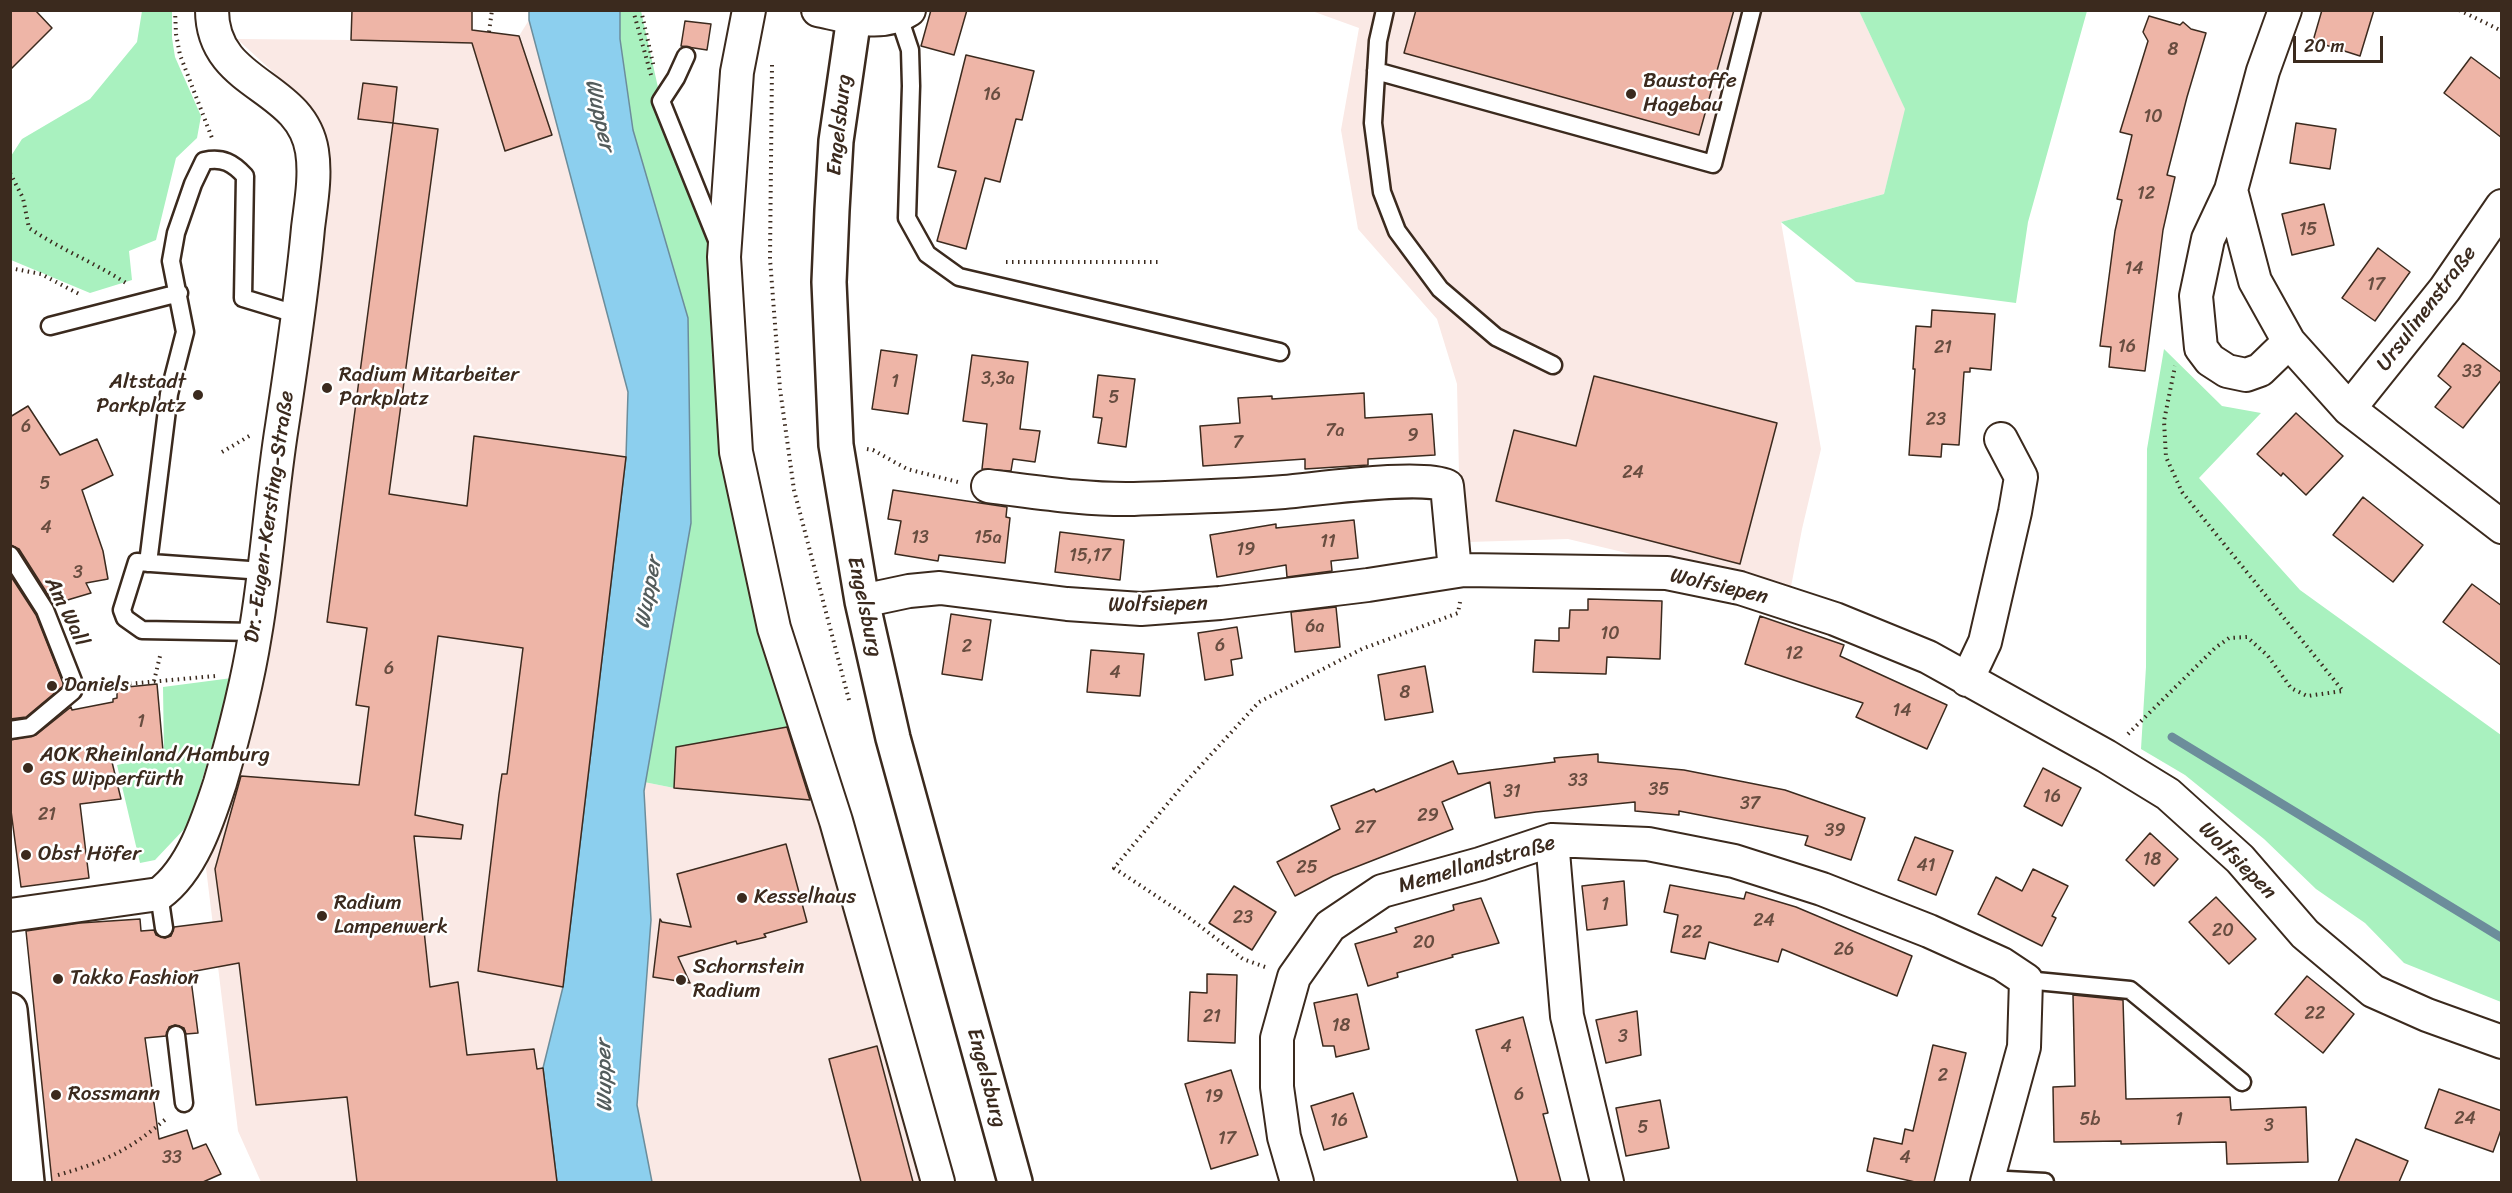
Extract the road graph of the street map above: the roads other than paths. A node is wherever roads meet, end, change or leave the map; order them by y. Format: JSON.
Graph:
{"nodes":[{"id":1,"x":212,"y":10,"type":"edge"},
{"id":2,"x":749,"y":10,"type":"edge"},
{"id":3,"x":818,"y":10,"type":"edge"},
{"id":4,"x":1386,"y":10,"type":"edge"},
{"id":5,"x":1752,"y":10,"type":"edge"},
{"id":6,"x":2285,"y":10,"type":"edge"},
{"id":7,"x":854,"y":14,"type":"edge"},
{"id":8,"x":904,"y":14,"type":"edge"},
{"id":9,"x":686,"y":56,"type":"dead end"},
{"id":10,"x":1376,"y":71,"type":"junction"},
{"id":11,"x":2232,"y":190,"type":"junction"},
{"id":12,"x":2502,"y":206,"type":"edge"},
{"id":13,"x":724,"y":257,"type":"junction"},
{"id":14,"x":179,"y":293,"type":"junction"},
{"id":15,"x":298,"y":315,"type":"junction"},
{"id":16,"x":50,"y":326,"type":"dead end"},
{"id":17,"x":2289,"y":342,"type":"junction"},
{"id":18,"x":1280,"y":352,"type":"dead end"},
{"id":19,"x":1552,"y":365,"type":"dead end"},
{"id":20,"x":2349,"y":409,"type":"junction"},
{"id":21,"x":2001,"y":438,"type":"dead end"},
{"id":22,"x":988,"y":486,"type":"road end"},
{"id":23,"x":2502,"y":527,"type":"edge"},
{"id":24,"x":10,"y":555,"type":"edge"},
{"id":25,"x":148,"y":563,"type":"junction"},
{"id":26,"x":1459,"y":570,"type":"junction"},
{"id":27,"x":263,"y":571,"type":"junction"},
{"id":28,"x":862,"y":602,"type":"junction"},
{"id":29,"x":256,"y":632,"type":"junction"},
{"id":30,"x":1967,"y":680,"type":"junction"},
{"id":31,"x":10,"y":730,"type":"edge"},
{"id":32,"x":1552,"y":840,"type":"junction"},
{"id":33,"x":159,"y":894,"type":"junction"},
{"id":34,"x":10,"y":915,"type":"edge"},
{"id":35,"x":164,"y":928,"type":"dead end"},
{"id":36,"x":2026,"y":980,"type":"junction"},
{"id":37,"x":10,"y":1010,"type":"edge"},
{"id":38,"x":176,"y":1035,"type":"dead end"},
{"id":39,"x":2502,"y":1042,"type":"edge"},
{"id":40,"x":2242,"y":1082,"type":"dead end"},
{"id":41,"x":184,"y":1103,"type":"road end"},
{"id":42,"x":40,"y":1180,"type":"edge"},
{"id":43,"x":1988,"y":1181,"type":"edge"},
{"id":44,"x":938,"y":1182,"type":"edge"},
{"id":45,"x":1015,"y":1182,"type":"edge"},
{"id":46,"x":1297,"y":1182,"type":"edge"},
{"id":47,"x":1607,"y":1182,"type":"edge"},
{"id":48,"x":2045,"y":1182,"type":"edge"}],
"edges":[{"from":1,"to":15,"type":"street","name":"Dr.-Eugen-Kersting-Straße"},
{"from":2,"to":13,"type":"street"},
{"from":3,"to":7,"type":"street"},
{"from":4,"to":10,"type":"lane"},
{"from":5,"to":10,"type":"lane"},
{"from":6,"to":11,"type":"street"},
{"from":7,"to":8,"type":"street"},
{"from":7,"to":28,"type":"main road","name":"Engelsburg"},
{"from":8,"to":18,"type":"lane"},
{"from":9,"to":13,"type":"lane"},
{"from":10,"to":19,"type":"lane"},
{"from":11,"to":17,"type":"street"},
{"from":11,"to":17,"type":"street"},
{"from":12,"to":20,"type":"street","name":"Ursulinenstraße"},
{"from":13,"to":44,"type":"street"},
{"from":14,"to":15,"type":"lane"},
{"from":14,"to":16,"type":"lane"},
{"from":14,"to":25,"type":"lane"},
{"from":15,"to":27,"type":"street","name":"Dr.-Eugen-Kersting-Straße"},
{"from":17,"to":20,"type":"street"},
{"from":20,"to":23,"type":"street"},
{"from":21,"to":30,"type":"street"},
{"from":22,"to":26,"type":"street"},
{"from":24,"to":31,"type":"lane","name":"Am Wall"},
{"from":25,"to":27,"type":"lane"},
{"from":25,"to":29,"type":"lane"},
{"from":26,"to":28,"type":"street","name":"Wolfsiepen"},
{"from":26,"to":30,"type":"street","name":"Wolfsiepen"},
{"from":27,"to":29,"type":"street","name":"Dr.-Eugen-Kersting-Straße"},
{"from":28,"to":45,"type":"main road","name":"Engelsburg"},
{"from":29,"to":33,"type":"street","name":"Dr.-Eugen-Kersting-Straße"},
{"from":30,"to":39,"type":"street","name":"Wolfsiepen"},
{"from":32,"to":36,"type":"street","name":"Memellandstraße"},
{"from":32,"to":46,"type":"street","name":"Memellandstraße"},
{"from":32,"to":47,"type":"street"},
{"from":33,"to":34,"type":"street"},
{"from":33,"to":35,"type":"lane"},
{"from":36,"to":40,"type":"lane"},
{"from":36,"to":43,"type":"street"},
{"from":37,"to":42,"type":"main road"},
{"from":38,"to":41,"type":"lane"},
{"from":43,"to":48,"type":"lane"}]}
